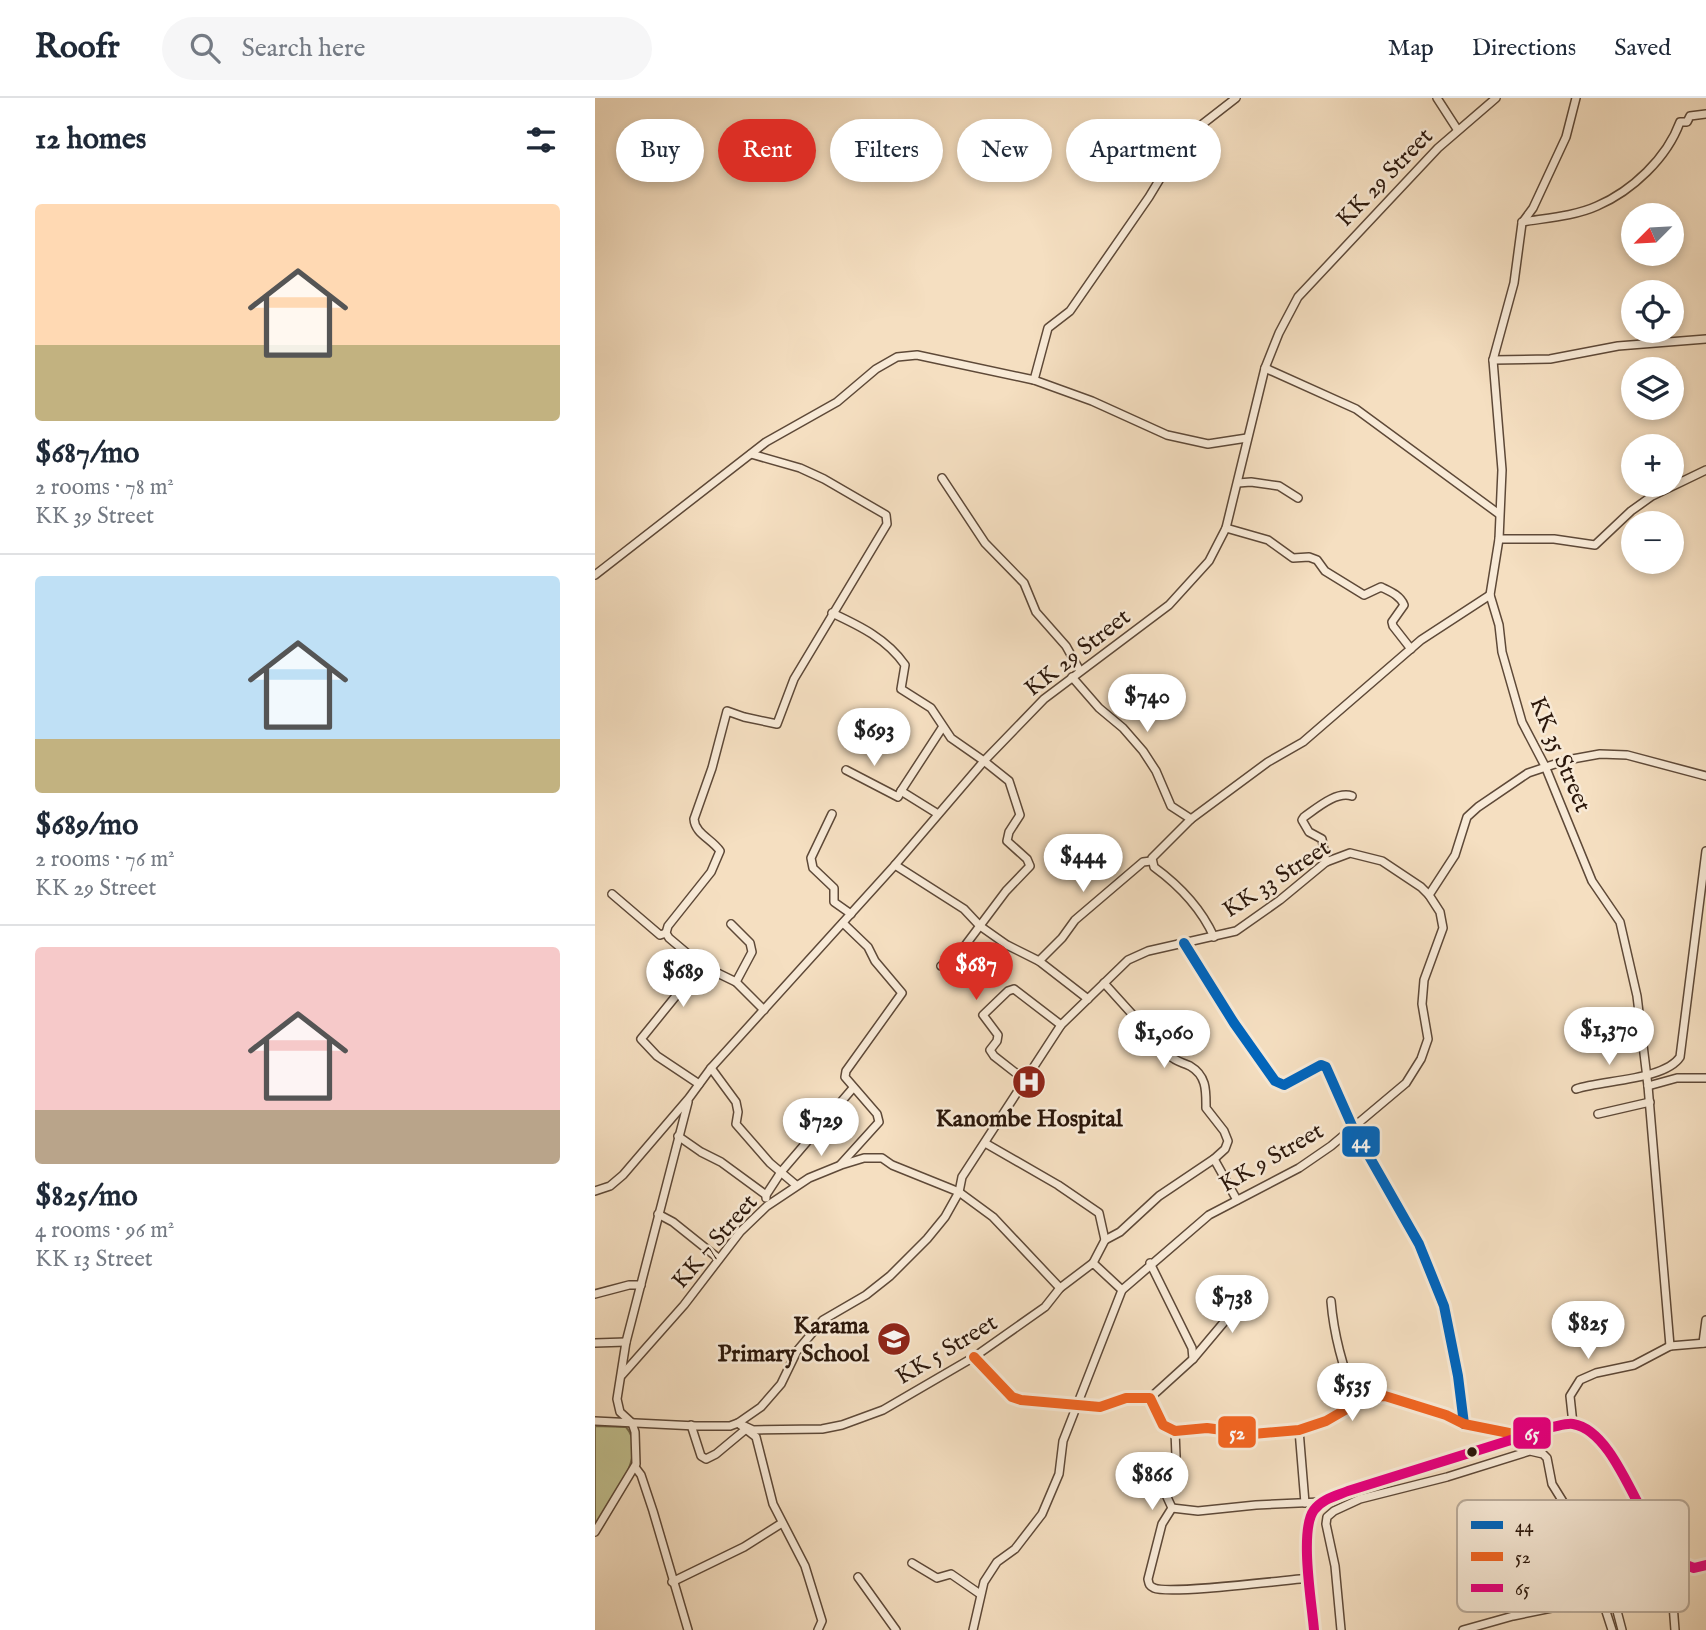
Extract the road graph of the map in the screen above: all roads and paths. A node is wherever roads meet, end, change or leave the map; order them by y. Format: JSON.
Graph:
{"nodes":[{"id":1,"x":1235,"y":98,"type":"edge"},
{"id":2,"x":1437,"y":98,"type":"edge"},
{"id":3,"x":1496,"y":98,"type":"edge"},
{"id":4,"x":1576,"y":98,"type":"edge"},
{"id":5,"x":1706,"y":114,"type":"edge"},
{"id":6,"x":1457,"y":129,"type":"junction"},
{"id":7,"x":1522,"y":223,"type":"junction"},
{"id":8,"x":1706,"y":339,"type":"edge"},
{"id":9,"x":1493,"y":360,"type":"junction"},
{"id":10,"x":1265,"y":368,"type":"junction"},
{"id":11,"x":1034,"y":380,"type":"junction"},
{"id":12,"x":1247,"y":438,"type":"junction"},
{"id":13,"x":751,"y":454,"type":"junction"},
{"id":14,"x":1706,"y":470,"type":"edge"},
{"id":15,"x":942,"y":478,"type":"dead end"},
{"id":16,"x":1238,"y":483,"type":"junction"},
{"id":17,"x":1298,"y":498,"type":"dead end"},
{"id":18,"x":1499,"y":514,"type":"junction"},
{"id":19,"x":1226,"y":528,"type":"junction"},
{"id":20,"x":1499,"y":539,"type":"junction"},
{"id":21,"x":595,"y":575,"type":"edge"},
{"id":22,"x":1490,"y":594,"type":"junction"},
{"id":23,"x":832,"y":613,"type":"junction"},
{"id":24,"x":1411,"y":649,"type":"junction"},
{"id":25,"x":1080,"y":671,"type":"junction"},
{"id":26,"x":1072,"y":677,"type":"junction"},
{"id":27,"x":942,"y":727,"type":"junction"},
{"id":28,"x":984,"y":761,"type":"junction"},
{"id":29,"x":1545,"y":766,"type":"junction"},
{"id":30,"x":846,"y":770,"type":"dead end"},
{"id":31,"x":1706,"y":776,"type":"edge"},
{"id":32,"x":901,"y":791,"type":"junction"},
{"id":33,"x":1352,"y":796,"type":"dead end"},
{"id":34,"x":832,"y":814,"type":"dead end"},
{"id":35,"x":938,"y":814,"type":"junction"},
{"id":36,"x":1191,"y":819,"type":"junction"},
{"id":37,"x":1706,"y":851,"type":"edge"},
{"id":38,"x":1151,"y":861,"type":"junction"},
{"id":39,"x":1327,"y":862,"type":"junction"},
{"id":40,"x":895,"y":865,"type":"junction"},
{"id":41,"x":612,"y":894,"type":"dead end"},
{"id":42,"x":1429,"y":895,"type":"junction"},
{"id":43,"x":851,"y":914,"type":"junction"},
{"id":44,"x":731,"y":923,"type":"dead end"},
{"id":45,"x":843,"y":923,"type":"junction"},
{"id":46,"x":980,"y":926,"type":"junction"},
{"id":47,"x":666,"y":933,"type":"junction"},
{"id":48,"x":1214,"y":937,"type":"junction"},
{"id":49,"x":1184,"y":943,"type":"junction"},
{"id":50,"x":1039,"y":961,"type":"junction"},
{"id":51,"x":701,"y":965,"type":"junction"},
{"id":52,"x":941,"y":966,"type":"dead end"},
{"id":53,"x":736,"y":982,"type":"junction"},
{"id":54,"x":1104,"y":983,"type":"junction"},
{"id":55,"x":1088,"y":999,"type":"junction"},
{"id":56,"x":764,"y":1010,"type":"junction"},
{"id":57,"x":1061,"y":1026,"type":"junction"},
{"id":58,"x":712,"y":1068,"type":"junction"},
{"id":59,"x":1647,"y":1076,"type":"junction"},
{"id":60,"x":1706,"y":1078,"type":"edge"},
{"id":61,"x":1026,"y":1081,"type":"junction"},
{"id":62,"x":699,"y":1084,"type":"junction"},
{"id":63,"x":1649,"y":1086,"type":"junction"},
{"id":64,"x":853,"y":1088,"type":"junction"},
{"id":65,"x":1576,"y":1089,"type":"dead end"},
{"id":66,"x":689,"y":1098,"type":"junction"},
{"id":67,"x":1650,"y":1102,"type":"junction"},
{"id":68,"x":1598,"y":1114,"type":"dead end"},
{"id":69,"x":1353,"y":1128,"type":"junction"},
{"id":70,"x":678,"y":1136,"type":"junction"},
{"id":71,"x":985,"y":1143,"type":"junction"},
{"id":72,"x":1214,"y":1158,"type":"junction"},
{"id":73,"x":841,"y":1165,"type":"junction"},
{"id":74,"x":781,"y":1172,"type":"junction"},
{"id":75,"x":796,"y":1185,"type":"junction"},
{"id":76,"x":595,"y":1191,"type":"edge"},
{"id":77,"x":959,"y":1192,"type":"junction"},
{"id":78,"x":766,"y":1195,"type":"junction"},
{"id":79,"x":1237,"y":1200,"type":"junction"},
{"id":80,"x":767,"y":1206,"type":"junction"},
{"id":81,"x":658,"y":1214,"type":"junction"},
{"id":82,"x":1105,"y":1240,"type":"junction"},
{"id":83,"x":718,"y":1258,"type":"junction"},
{"id":84,"x":1093,"y":1263,"type":"junction"},
{"id":85,"x":1150,"y":1263,"type":"junction"},
{"id":86,"x":641,"y":1285,"type":"junction"},
{"id":87,"x":1060,"y":1288,"type":"junction"},
{"id":88,"x":1122,"y":1290,"type":"junction"},
{"id":89,"x":595,"y":1294,"type":"edge"},
{"id":90,"x":1227,"y":1300,"type":"dead end"},
{"id":91,"x":1331,"y":1301,"type":"dead end"},
{"id":92,"x":1706,"y":1320,"type":"edge"},
{"id":93,"x":626,"y":1342,"type":"junction"},
{"id":94,"x":595,"y":1343,"type":"edge"},
{"id":95,"x":1705,"y":1343,"type":"edge"},
{"id":96,"x":1670,"y":1346,"type":"junction"},
{"id":97,"x":974,"y":1357,"type":"junction"},
{"id":98,"x":1193,"y":1359,"type":"junction"},
{"id":99,"x":622,"y":1375,"type":"junction"},
{"id":100,"x":1150,"y":1398,"type":"junction"},
{"id":101,"x":1357,"y":1403,"type":"junction"},
{"id":102,"x":1079,"y":1404,"type":"junction"},
{"id":103,"x":595,"y":1421,"type":"edge"},
{"id":104,"x":632,"y":1423,"type":"junction"},
{"id":105,"x":738,"y":1423,"type":"junction"},
{"id":106,"x":1464,"y":1424,"type":"junction"},
{"id":107,"x":1573,"y":1424,"type":"junction"},
{"id":108,"x":691,"y":1425,"type":"junction"},
{"id":109,"x":746,"y":1429,"type":"junction"},
{"id":110,"x":1299,"y":1430,"type":"junction"},
{"id":111,"x":1175,"y":1431,"type":"junction"},
{"id":112,"x":1524,"y":1436,"type":"junction"},
{"id":113,"x":635,"y":1467,"type":"junction"},
{"id":114,"x":1562,"y":1500,"type":"edge"},
{"id":115,"x":1636,"y":1500,"type":"edge"},
{"id":116,"x":1321,"y":1502,"type":"junction"},
{"id":117,"x":1305,"y":1503,"type":"junction"},
{"id":118,"x":1172,"y":1508,"type":"junction"},
{"id":119,"x":782,"y":1523,"type":"junction"},
{"id":120,"x":595,"y":1532,"type":"edge"},
{"id":121,"x":912,"y":1563,"type":"dead end"},
{"id":122,"x":1689,"y":1565,"type":"edge"},
{"id":123,"x":1706,"y":1565,"type":"edge"},
{"id":124,"x":1695,"y":1568,"type":"junction"},
{"id":125,"x":1689,"y":1570,"type":"edge"},
{"id":126,"x":858,"y":1577,"type":"dead end"},
{"id":127,"x":1309,"y":1578,"type":"junction"},
{"id":128,"x":672,"y":1583,"type":"junction"},
{"id":129,"x":980,"y":1594,"type":"junction"},
{"id":130,"x":1533,"y":1612,"type":"edge"},
{"id":131,"x":1606,"y":1612,"type":"edge"},
{"id":132,"x":1617,"y":1612,"type":"edge"},
{"id":133,"x":1674,"y":1612,"type":"edge"},
{"id":134,"x":688,"y":1630,"type":"edge"},
{"id":135,"x":818,"y":1630,"type":"edge"},
{"id":136,"x":896,"y":1630,"type":"edge"},
{"id":137,"x":973,"y":1630,"type":"edge"},
{"id":138,"x":1314,"y":1630,"type":"edge"},
{"id":139,"x":1341,"y":1630,"type":"edge"},
{"id":140,"x":1463,"y":1630,"type":"edge"},
{"id":141,"x":1612,"y":1630,"type":"edge"},
{"id":142,"x":1622,"y":1630,"type":"edge"},
{"id":143,"x":1675,"y":1630,"type":"edge"}],
"edges":[{"from":1,"to":11,"type":"street"},
{"from":2,"to":6,"type":"street"},
{"from":3,"to":6,"type":"street","name":"KK 29 Street"},
{"from":4,"to":7,"type":"street","name":"KK 35 Street"},
{"from":5,"to":7,"type":"street"},
{"from":6,"to":10,"type":"street","name":"KK 29 Street"},
{"from":7,"to":9,"type":"street","name":"KK 35 Street"},
{"from":8,"to":9,"type":"street"},
{"from":9,"to":18,"type":"street","name":"KK 35 Street"},
{"from":10,"to":12,"type":"street","name":"KK 29 Street"},
{"from":10,"to":18,"type":"street"},
{"from":11,"to":12,"type":"street"},
{"from":11,"to":13,"type":"street"},
{"from":12,"to":16,"type":"street","name":"KK 29 Street"},
{"from":13,"to":21,"type":"street"},
{"from":13,"to":23,"type":"street"},
{"from":14,"to":20,"type":"street"},
{"from":15,"to":25,"type":"street"},
{"from":16,"to":17,"type":"street"},
{"from":16,"to":19,"type":"street","name":"KK 29 Street"},
{"from":18,"to":20,"type":"street","name":"KK 35 Street"},
{"from":19,"to":24,"type":"street"},
{"from":19,"to":25,"type":"street","name":"KK 29 Street"},
{"from":20,"to":22,"type":"street","name":"KK 35 Street"},
{"from":22,"to":24,"type":"street"},
{"from":22,"to":29,"type":"street","name":"KK 35 Street"},
{"from":23,"to":27,"type":"street"},
{"from":23,"to":47,"type":"street"},
{"from":24,"to":36,"type":"street"},
{"from":25,"to":26,"type":"street","name":"KK 29 Street"},
{"from":26,"to":28,"type":"street","name":"KK 29 Street"},
{"from":26,"to":36,"type":"street"},
{"from":27,"to":28,"type":"street"},
{"from":27,"to":32,"type":"street"},
{"from":28,"to":35,"type":"street","name":"KK 29 Street"},
{"from":28,"to":46,"type":"street"},
{"from":29,"to":31,"type":"street"},
{"from":29,"to":42,"type":"street"},
{"from":29,"to":59,"type":"street","name":"KK 35 Street"},
{"from":30,"to":32,"type":"street"},
{"from":32,"to":35,"type":"street"},
{"from":33,"to":39,"type":"street"},
{"from":34,"to":43,"type":"street"},
{"from":35,"to":40,"type":"street","name":"KK 29 Street"},
{"from":36,"to":38,"type":"street"},
{"from":37,"to":59,"type":"street"},
{"from":38,"to":48,"type":"street"},
{"from":38,"to":50,"type":"street"},
{"from":39,"to":42,"type":"street","name":"KK 33 Street"},
{"from":39,"to":48,"type":"street","name":"KK 33 Street"},
{"from":40,"to":43,"type":"street","name":"KK 29 Street"},
{"from":40,"to":46,"type":"street"},
{"from":41,"to":47,"type":"street"},
{"from":42,"to":69,"type":"street","name":"KK 9 Street"},
{"from":43,"to":45,"type":"street","name":"KK 29 Street"},
{"from":44,"to":53,"type":"street"},
{"from":45,"to":56,"type":"street","name":"KK 29 Street"},
{"from":45,"to":64,"type":"street"},
{"from":46,"to":50,"type":"street"},
{"from":46,"to":52,"type":"street"},
{"from":47,"to":51,"type":"street"},
{"from":48,"to":49,"type":"street","name":"KK 33 Street"},
{"from":49,"to":54,"type":"street","name":"KK 33 Street"},
{"from":49,"to":69,"type":"street"},
{"from":50,"to":55,"type":"street"},
{"from":51,"to":53,"type":"street"},
{"from":51,"to":62,"type":"street"},
{"from":53,"to":56,"type":"street"},
{"from":54,"to":55,"type":"street","name":"KK 33 Street"},
{"from":54,"to":72,"type":"street"},
{"from":55,"to":57,"type":"street","name":"KK 33 Street"},
{"from":56,"to":58,"type":"street","name":"KK 29 Street"},
{"from":57,"to":61,"type":"street","name":"KK 33 Street"},
{"from":57,"to":61,"type":"street"},
{"from":58,"to":62,"type":"street","name":"KK 29 Street"},
{"from":58,"to":74,"type":"street"},
{"from":59,"to":63,"type":"street","name":"KK 35 Street"},
{"from":59,"to":65,"type":"street"},
{"from":60,"to":63,"type":"street"},
{"from":61,"to":71,"type":"street","name":"KK 33 Street"},
{"from":62,"to":66,"type":"street","name":"KK 29 Street"},
{"from":63,"to":67,"type":"street","name":"KK 35 Street"},
{"from":64,"to":73,"type":"street"},
{"from":64,"to":74,"type":"street"},
{"from":66,"to":70,"type":"street","name":"KK 7 Street"},
{"from":66,"to":76,"type":"street","name":"KK 29 Street"},
{"from":67,"to":68,"type":"street"},
{"from":67,"to":96,"type":"street","name":"KK 35 Street"},
{"from":69,"to":79,"type":"street","name":"KK 9 Street"},
{"from":69,"to":106,"type":"street"},
{"from":70,"to":78,"type":"street"},
{"from":70,"to":81,"type":"street","name":"KK 7 Street"},
{"from":71,"to":77,"type":"street","name":"KK 33 Street"},
{"from":71,"to":82,"type":"street"},
{"from":72,"to":79,"type":"street"},
{"from":72,"to":82,"type":"street"},
{"from":73,"to":75,"type":"street","name":"KK 7 Street"},
{"from":73,"to":77,"type":"street","name":"KK 7 Street"},
{"from":74,"to":75,"type":"street"},
{"from":74,"to":78,"type":"street"},
{"from":75,"to":80,"type":"street","name":"KK 7 Street"},
{"from":77,"to":87,"type":"street","name":"KK 7 Street"},
{"from":77,"to":105,"type":"street","name":"KK 33 Street"},
{"from":78,"to":80,"type":"street"},
{"from":79,"to":85,"type":"street","name":"KK 9 Street"},
{"from":80,"to":83,"type":"street","name":"KK 7 Street"},
{"from":81,"to":83,"type":"street"},
{"from":81,"to":86,"type":"street","name":"KK 7 Street"},
{"from":82,"to":84,"type":"street"},
{"from":83,"to":99,"type":"street","name":"KK 7 Street"},
{"from":84,"to":87,"type":"street","name":"KK 5 Street"},
{"from":84,"to":88,"type":"street"},
{"from":85,"to":88,"type":"street","name":"KK 9 Street"},
{"from":85,"to":98,"type":"street"},
{"from":86,"to":89,"type":"street"},
{"from":86,"to":93,"type":"street","name":"KK 7 Street"},
{"from":87,"to":97,"type":"street","name":"KK 5 Street"},
{"from":88,"to":102,"type":"street","name":"KK 9 Street"},
{"from":90,"to":98,"type":"street"},
{"from":91,"to":101,"type":"street"},
{"from":92,"to":95,"type":"street"},
{"from":93,"to":94,"type":"street"},
{"from":93,"to":99,"type":"street","name":"KK 7 Street"},
{"from":95,"to":96,"type":"street"},
{"from":96,"to":107,"type":"street"},
{"from":97,"to":102,"type":"street"},
{"from":97,"to":105,"type":"street","name":"KK 5 Street"},
{"from":98,"to":100,"type":"street"},
{"from":99,"to":104,"type":"street","name":"KK 7 Street"},
{"from":100,"to":102,"type":"street"},
{"from":100,"to":111,"type":"street"},
{"from":101,"to":106,"type":"street"},
{"from":101,"to":110,"type":"street"},
{"from":102,"to":129,"type":"street","name":"KK 9 Street"},
{"from":103,"to":104,"type":"street","name":"KK 5 Street"},
{"from":104,"to":108,"type":"street","name":"KK 5 Street"},
{"from":104,"to":113,"type":"street","name":"KK 7 Street"},
{"from":105,"to":108,"type":"street","name":"KK 5 Street"},
{"from":105,"to":109,"type":"street"},
{"from":106,"to":112,"type":"street"},
{"from":107,"to":112,"type":"main road"},
{"from":107,"to":115,"type":"main road"},
{"from":108,"to":109,"type":"street"},
{"from":109,"to":119,"type":"street"},
{"from":110,"to":111,"type":"street"},
{"from":110,"to":117,"type":"street"},
{"from":111,"to":118,"type":"street"},
{"from":112,"to":116,"type":"main road"},
{"from":113,"to":120,"type":"street"},
{"from":113,"to":128,"type":"street"},
{"from":114,"to":139,"type":"street"},
{"from":116,"to":117,"type":"street"},
{"from":116,"to":127,"type":"main road"},
{"from":117,"to":118,"type":"street"},
{"from":118,"to":127,"type":"street"},
{"from":119,"to":128,"type":"street"},
{"from":119,"to":135,"type":"street"},
{"from":121,"to":129,"type":"street"},
{"from":122,"to":124,"type":"main road"},
{"from":123,"to":124,"type":"main road"},
{"from":124,"to":125,"type":"street"},
{"from":126,"to":136,"type":"street"},
{"from":127,"to":138,"type":"main road"},
{"from":128,"to":134,"type":"street"},
{"from":129,"to":137,"type":"street","name":"KK 9 Street"},
{"from":130,"to":140,"type":"street"},
{"from":131,"to":141,"type":"street"},
{"from":132,"to":142,"type":"street"},
{"from":133,"to":143,"type":"street"}]}
